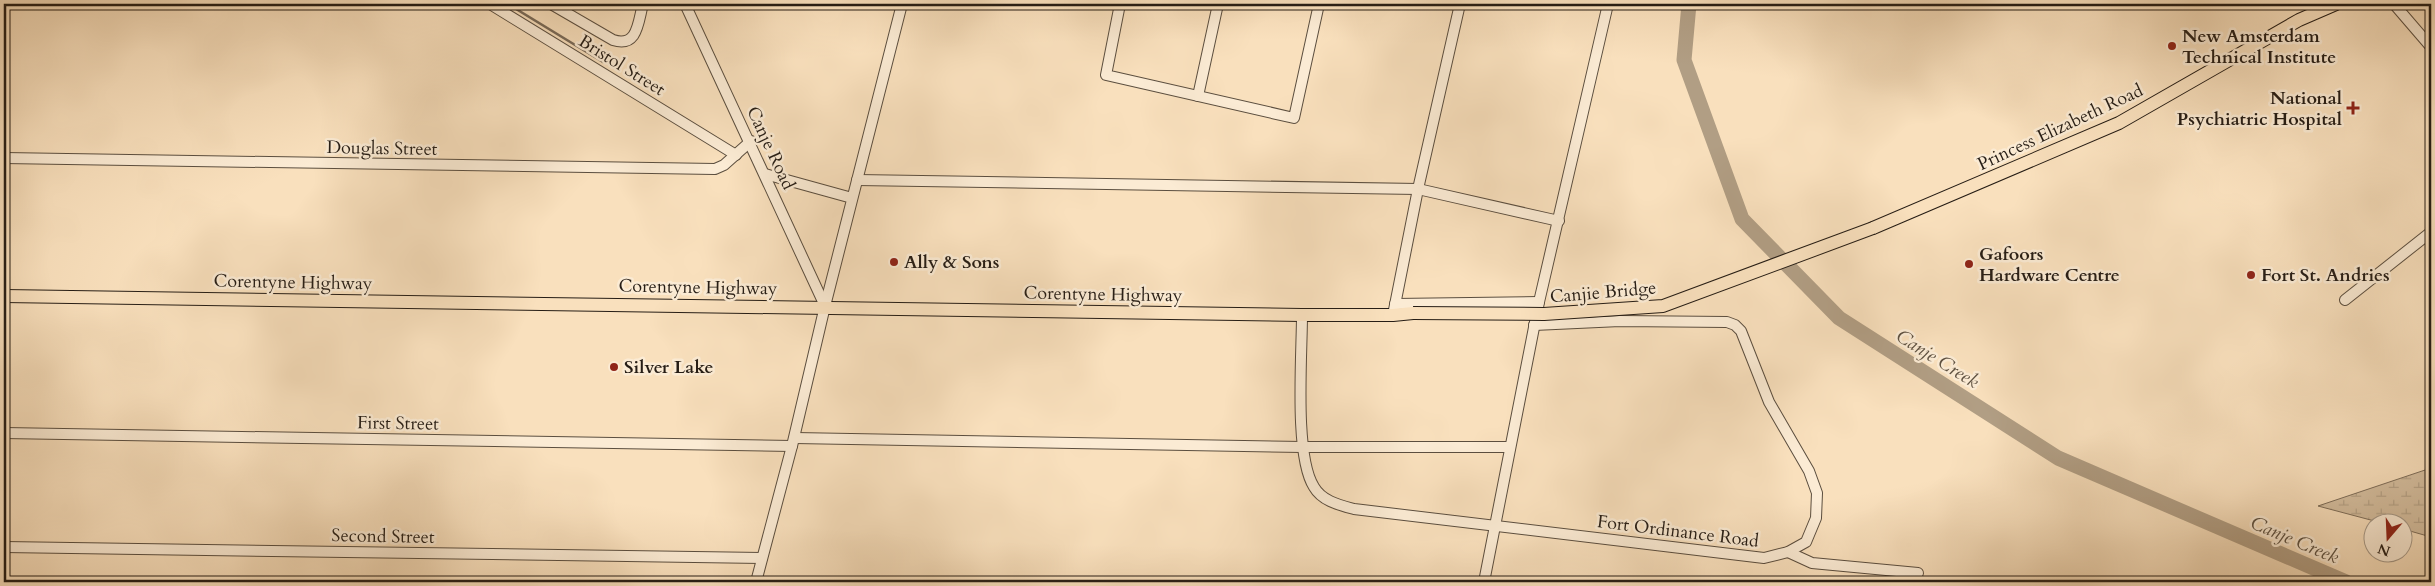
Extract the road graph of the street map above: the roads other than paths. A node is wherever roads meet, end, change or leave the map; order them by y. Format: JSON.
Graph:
{"nodes":[{"id":1,"x":490,"y":4,"type":"edge"},
{"id":2,"x":551,"y":4,"type":"edge"},
{"id":3,"x":643,"y":4,"type":"edge"},
{"id":4,"x":686,"y":4,"type":"edge"},
{"id":5,"x":902,"y":4,"type":"edge"},
{"id":6,"x":1120,"y":4,"type":"edge"},
{"id":7,"x":1218,"y":4,"type":"edge"},
{"id":8,"x":1319,"y":4,"type":"edge"},
{"id":9,"x":1460,"y":4,"type":"edge"},
{"id":10,"x":1608,"y":4,"type":"edge"},
{"id":11,"x":2336,"y":4,"type":"edge"},
{"id":12,"x":2394,"y":4,"type":"edge"},
{"id":13,"x":2431,"y":47,"type":"edge"},
{"id":14,"x":1198,"y":96,"type":"junction"},
{"id":15,"x":750,"y":141,"type":"junction"},
{"id":16,"x":736,"y":155,"type":"junction"},
{"id":17,"x":4,"y":158,"type":"edge"},
{"id":18,"x":766,"y":174,"type":"junction"},
{"id":19,"x":857,"y":180,"type":"junction"},
{"id":20,"x":1418,"y":189,"type":"junction"},
{"id":21,"x":852,"y":198,"type":"junction"},
{"id":22,"x":1559,"y":221,"type":"junction"},
{"id":23,"x":1873,"y":228,"type":"joint"},
{"id":24,"x":2431,"y":232,"type":"edge"},
{"id":25,"x":4,"y":296,"type":"edge"},
{"id":26,"x":2345,"y":300,"type":"dead end"},
{"id":27,"x":1539,"y":302,"type":"junction"},
{"id":28,"x":825,"y":306,"type":"junction"},
{"id":29,"x":1394,"y":310,"type":"junction"},
{"id":30,"x":1302,"y":315,"type":"junction"},
{"id":31,"x":1534,"y":325,"type":"junction"},
{"id":32,"x":4,"y":433,"type":"edge"},
{"id":33,"x":794,"y":442,"type":"junction"},
{"id":34,"x":1302,"y":447,"type":"junction"},
{"id":35,"x":1510,"y":447,"type":"junction"},
{"id":36,"x":1496,"y":526,"type":"junction"},
{"id":37,"x":4,"y":546,"type":"edge"},
{"id":38,"x":1788,"y":552,"type":"junction"},
{"id":39,"x":762,"y":558,"type":"junction"},
{"id":40,"x":1918,"y":573,"type":"dead end"},
{"id":41,"x":756,"y":582,"type":"edge"},
{"id":42,"x":1484,"y":582,"type":"edge"}],
"edges":[{"from":1,"to":16,"type":"street","name":"Bristol Street"},
{"from":2,"to":3,"type":"street"},
{"from":4,"to":15,"type":"street","name":"Canje Road"},
{"from":5,"to":19,"type":"street"},
{"from":6,"to":14,"type":"street"},
{"from":7,"to":14,"type":"street"},
{"from":8,"to":14,"type":"street"},
{"from":9,"to":20,"type":"street"},
{"from":10,"to":22,"type":"street"},
{"from":11,"to":23,"type":"main road","name":"Princess Elizabeth Road"},
{"from":12,"to":13,"type":"street"},
{"from":15,"to":16,"type":"street","name":"Douglas Street"},
{"from":15,"to":18,"type":"street","name":"Canje Road"},
{"from":16,"to":17,"type":"street","name":"Douglas Street"},
{"from":18,"to":21,"type":"street"},
{"from":18,"to":28,"type":"street","name":"Canje Road"},
{"from":19,"to":20,"type":"street"},
{"from":19,"to":21,"type":"street"},
{"from":20,"to":22,"type":"street"},
{"from":20,"to":29,"type":"street"},
{"from":21,"to":28,"type":"street"},
{"from":22,"to":27,"type":"street"},
{"from":23,"to":29,"type":"main road","name":"Canjie Bridge","bridge":true},
{"from":24,"to":26,"type":"street"},
{"from":25,"to":28,"type":"main road","name":"Corentyne Highway"},
{"from":27,"to":29,"type":"street"},
{"from":27,"to":31,"type":"street"},
{"from":28,"to":30,"type":"main road","name":"Corentyne Highway"},
{"from":28,"to":33,"type":"street"},
{"from":29,"to":30,"type":"main road","name":"Corentyne Highway"},
{"from":30,"to":34,"type":"street","name":"Fort Ordinance Road"},
{"from":31,"to":35,"type":"street"},
{"from":31,"to":38,"type":"street","name":"Fort Ordinance Road"},
{"from":32,"to":33,"type":"street","name":"First Street"},
{"from":33,"to":34,"type":"street","name":"First Street"},
{"from":33,"to":39,"type":"street"},
{"from":34,"to":35,"type":"street","name":"First Street"},
{"from":34,"to":36,"type":"street","name":"Fort Ordinance Road"},
{"from":35,"to":36,"type":"street"},
{"from":36,"to":38,"type":"street","name":"Fort Ordinance Road"},
{"from":36,"to":42,"type":"street"},
{"from":37,"to":39,"type":"street","name":"Second Street"},
{"from":38,"to":40,"type":"street"},
{"from":39,"to":41,"type":"street"}]}
